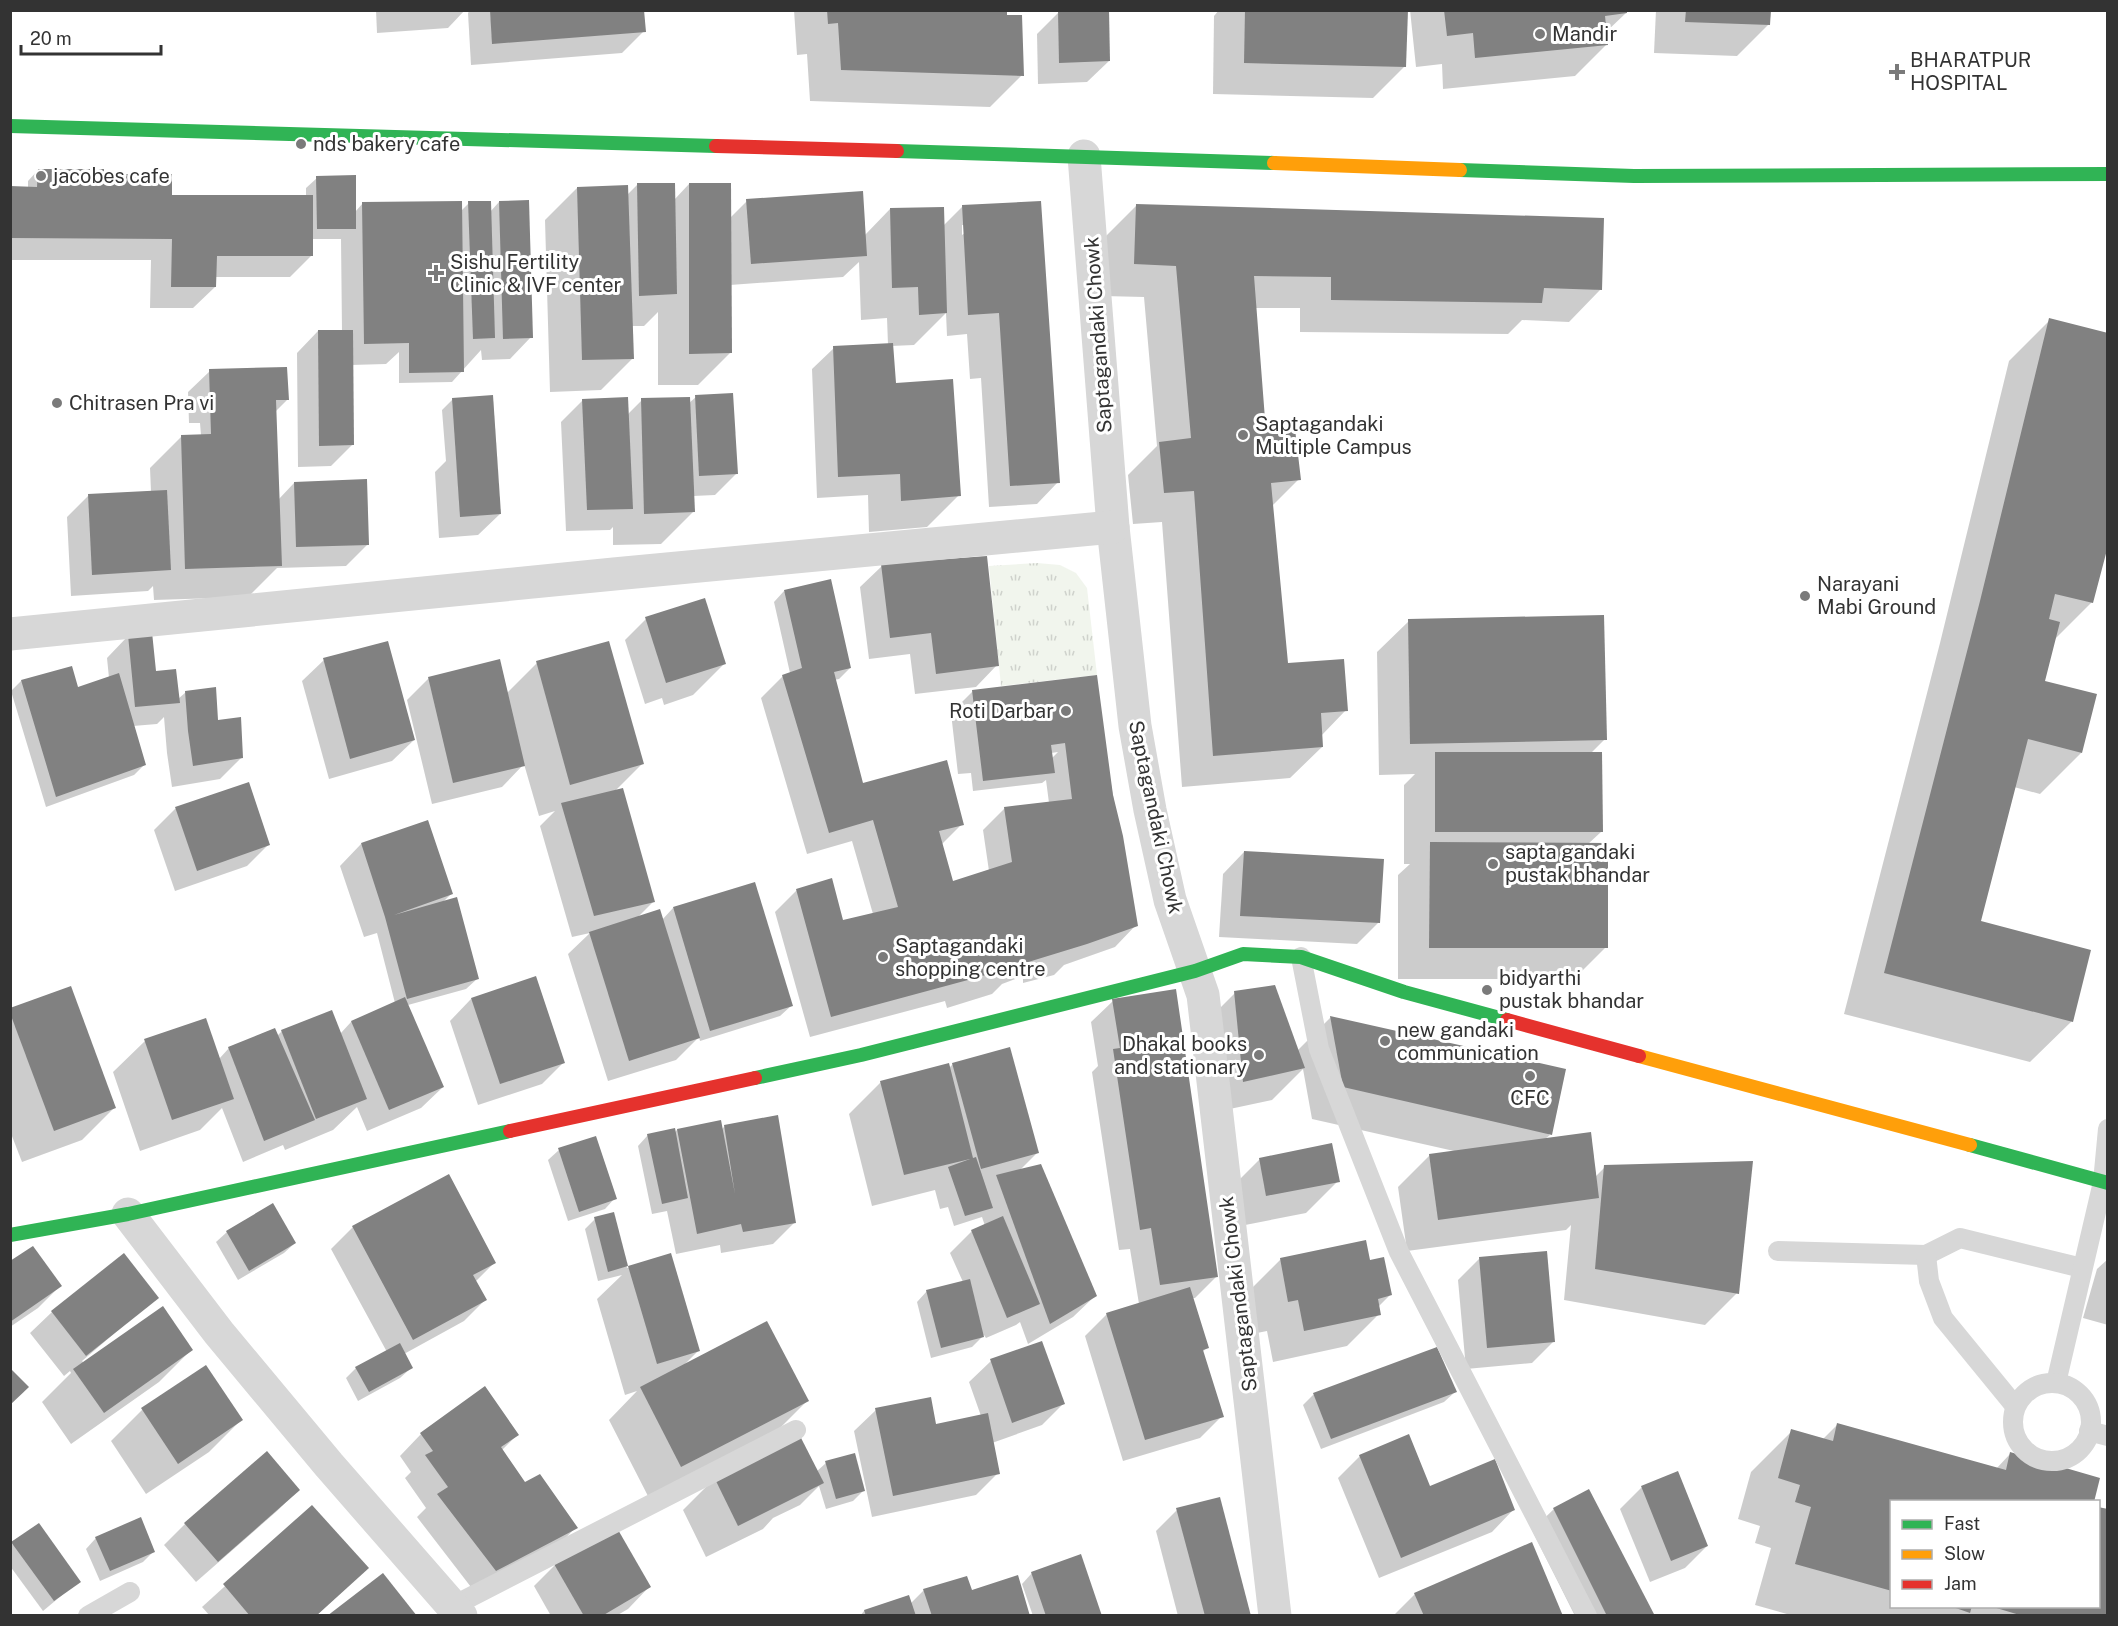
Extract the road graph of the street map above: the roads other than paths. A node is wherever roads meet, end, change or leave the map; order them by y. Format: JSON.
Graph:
{"nodes":[{"id":1,"x":10,"y":126,"type":"edge"},
{"id":2,"x":1084,"y":156,"type":"junction"},
{"id":3,"x":2108,"y":174,"type":"edge"},
{"id":4,"x":1113,"y":527,"type":"junction"},
{"id":5,"x":10,"y":634,"type":"edge"},
{"id":6,"x":1301,"y":957,"type":"junction"},
{"id":7,"x":1195,"y":971,"type":"junction"},
{"id":8,"x":2108,"y":1129,"type":"edge"},
{"id":9,"x":2105,"y":1183,"type":"edge"},
{"id":10,"x":128,"y":1214,"type":"junction"},
{"id":11,"x":10,"y":1235,"type":"edge"},
{"id":12,"x":1778,"y":1251,"type":"dead end"},
{"id":13,"x":1926,"y":1255,"type":"junction"},
{"id":14,"x":2082,"y":1268,"type":"junction"},
{"id":15,"x":2055,"y":1383,"type":"junction"},
{"id":16,"x":2015,"y":1406,"type":"junction"},
{"id":17,"x":796,"y":1430,"type":"dead end"},
{"id":18,"x":2098,"y":1434,"type":"edge"},
{"id":19,"x":130,"y":1592,"type":"dead end"},
{"id":20,"x":457,"y":1611,"type":"edge"},
{"id":21,"x":88,"y":1616,"type":"edge"},
{"id":22,"x":1275,"y":1616,"type":"edge"},
{"id":23,"x":1587,"y":1616,"type":"edge"}],
"edges":[{"from":1,"to":2,"type":"street"},
{"from":2,"to":3,"type":"street"},
{"from":2,"to":4,"type":"street","name":"Saptagandaki Chowk"},
{"from":4,"to":5,"type":"street"},
{"from":4,"to":7,"type":"street","name":"Saptagandaki Chowk"},
{"from":6,"to":7,"type":"street"},
{"from":6,"to":9,"type":"street"},
{"from":6,"to":23,"type":"lane"},
{"from":7,"to":10,"type":"street"},
{"from":7,"to":22,"type":"street","name":"Saptagandaki Chowk"},
{"from":8,"to":9,"type":"lane"},
{"from":9,"to":14,"type":"lane"},
{"from":10,"to":11,"type":"street"},
{"from":10,"to":20,"type":"street"},
{"from":12,"to":13,"type":"lane"},
{"from":13,"to":14,"type":"lane"},
{"from":13,"to":16,"type":"lane"},
{"from":14,"to":15,"type":"lane"},
{"from":15,"to":16,"type":"lane"},
{"from":15,"to":18,"type":"lane"},
{"from":16,"to":18,"type":"lane"},
{"from":17,"to":20,"type":"lane"},
{"from":19,"to":21,"type":"lane"}]}
